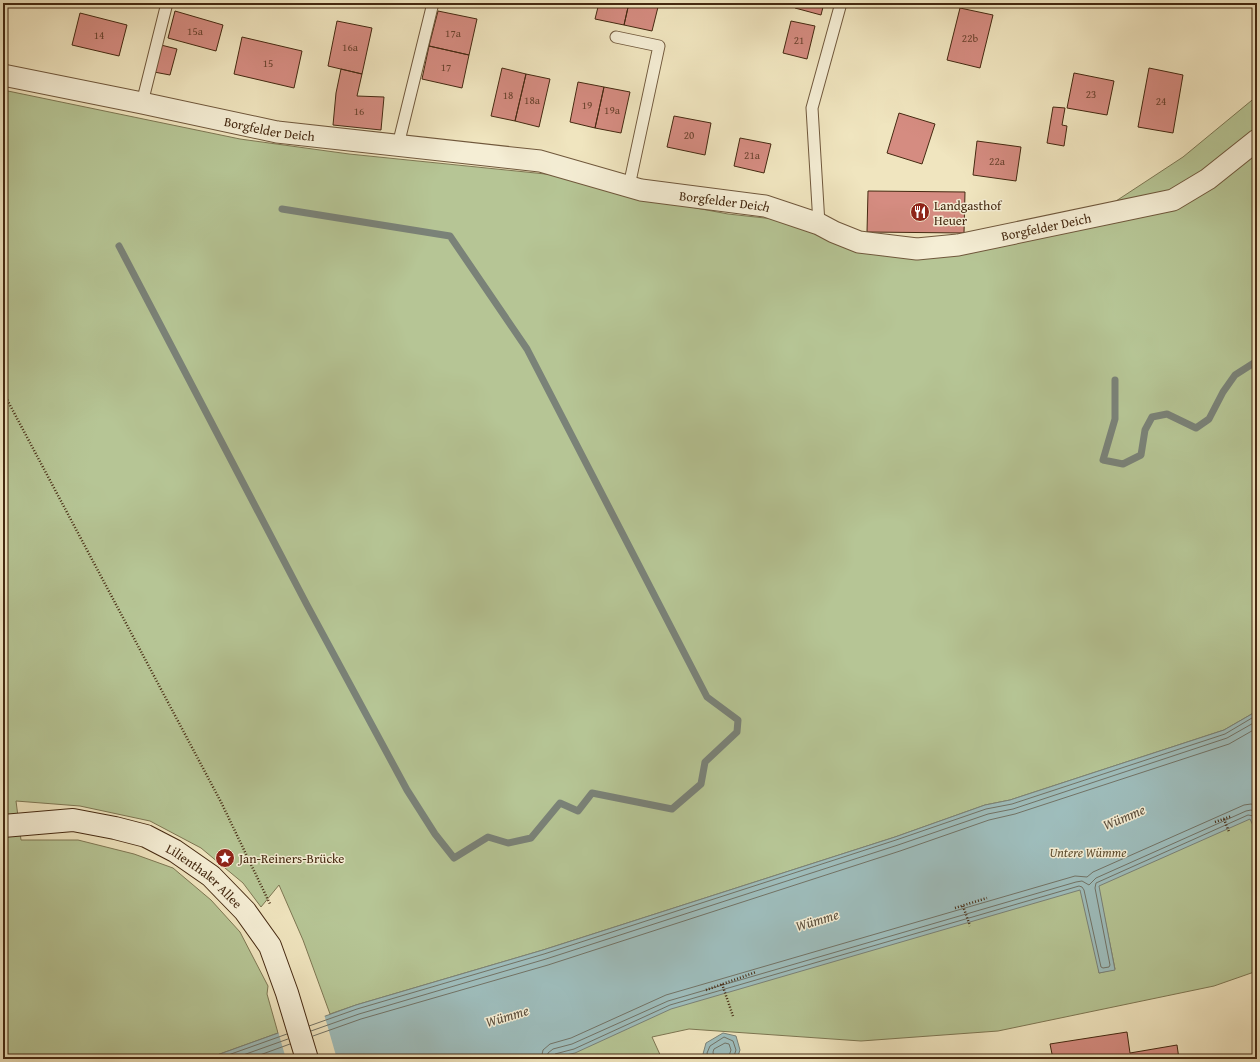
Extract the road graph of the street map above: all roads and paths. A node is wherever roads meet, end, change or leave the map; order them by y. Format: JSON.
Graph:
{"nodes":[{"id":1,"x":167,"y":3,"type":"edge"},
{"id":2,"x":433,"y":3,"type":"edge"},
{"id":3,"x":841,"y":3,"type":"edge"},
{"id":4,"x":616,"y":37,"type":"dead end"},
{"id":5,"x":3,"y":75,"type":"edge"},
{"id":6,"x":142,"y":102,"type":"junction"},
{"id":7,"x":1257,"y":140,"type":"edge"},
{"id":8,"x":398,"y":145,"type":"junction"},
{"id":9,"x":629,"y":186,"type":"junction"},
{"id":10,"x":819,"y":224,"type":"junction"},
{"id":11,"x":3,"y":392,"type":"edge"},
{"id":12,"x":1232,"y":816,"type":"dead end"},
{"id":13,"x":1224,"y":819,"type":"junction"},
{"id":14,"x":1215,"y":822,"type":"dead end"},
{"id":15,"x":12,"y":826,"type":"edge"},
{"id":16,"x":1229,"y":832,"type":"dead end"},
{"id":17,"x":987,"y":898,"type":"dead end"},
{"id":18,"x":270,"y":905,"type":"dead end"},
{"id":19,"x":963,"y":906,"type":"junction"},
{"id":20,"x":955,"y":908,"type":"dead end"},
{"id":21,"x":970,"y":926,"type":"dead end"},
{"id":22,"x":756,"y":972,"type":"dead end"},
{"id":23,"x":722,"y":984,"type":"junction"},
{"id":24,"x":706,"y":990,"type":"dead end"},
{"id":25,"x":733,"y":1016,"type":"dead end"},
{"id":26,"x":307,"y":1059,"type":"edge"}],
"edges":[{"from":1,"to":6,"type":"lane"},
{"from":2,"to":8,"type":"lane"},
{"from":3,"to":10,"type":"lane"},
{"from":4,"to":9,"type":"lane"},
{"from":5,"to":6,"type":"street","name":"Borgfelder Deich"},
{"from":6,"to":8,"type":"street","name":"Borgfelder Deich"},
{"from":7,"to":10,"type":"street","name":"Borgfelder Deich"},
{"from":8,"to":9,"type":"street","name":"Borgfelder Deich"},
{"from":9,"to":10,"type":"street","name":"Borgfelder Deich"},
{"from":11,"to":18,"type":"path"},
{"from":12,"to":13,"type":"path"},
{"from":13,"to":14,"type":"path"},
{"from":13,"to":16,"type":"path"},
{"from":15,"to":26,"type":"main road","name":"Lilienthaler Allee"},
{"from":17,"to":19,"type":"path"},
{"from":19,"to":20,"type":"path"},
{"from":19,"to":21,"type":"path"},
{"from":22,"to":23,"type":"path"},
{"from":23,"to":24,"type":"path"},
{"from":23,"to":25,"type":"path"}]}
